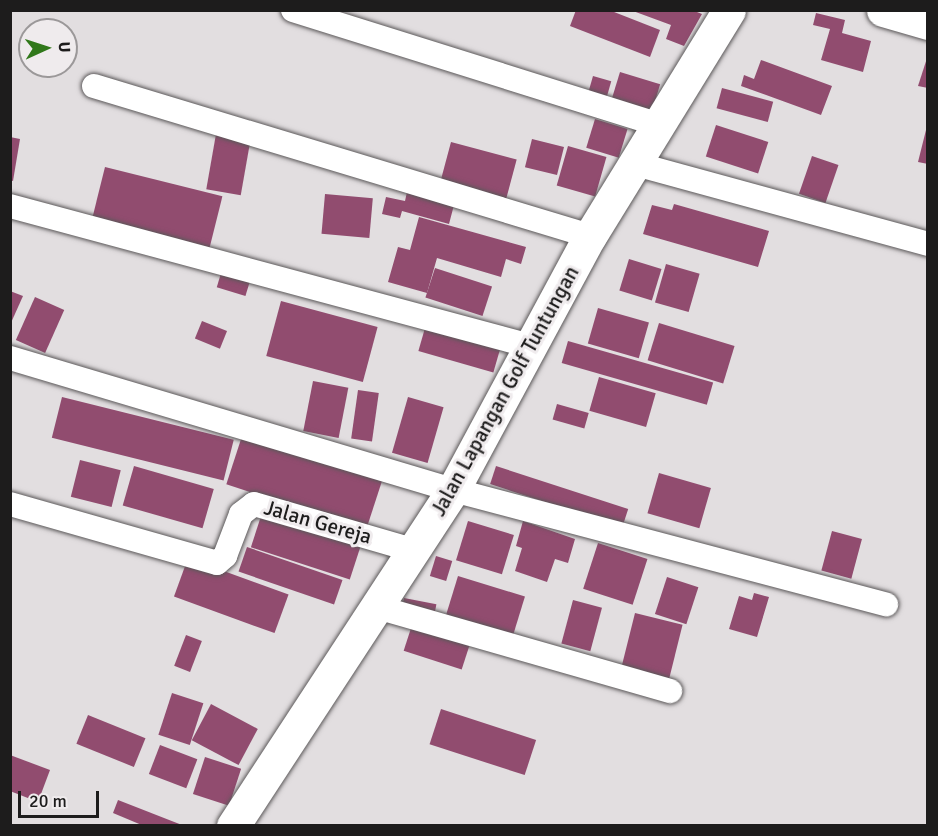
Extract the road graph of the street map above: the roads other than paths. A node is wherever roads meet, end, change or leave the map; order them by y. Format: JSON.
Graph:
{"nodes":[{"id":1,"x":293,"y":10,"type":"edge"},
{"id":2,"x":729,"y":10,"type":"edge"},
{"id":3,"x":883,"y":10,"type":"edge"},
{"id":4,"x":927,"y":23,"type":"edge"},
{"id":5,"x":94,"y":86,"type":"dead end"},
{"id":6,"x":659,"y":125,"type":"junction"},
{"id":7,"x":636,"y":164,"type":"junction"},
{"id":8,"x":10,"y":206,"type":"edge"},
{"id":9,"x":590,"y":236,"type":"junction"},
{"id":10,"x":927,"y":244,"type":"edge"},
{"id":11,"x":534,"y":347,"type":"junction"},
{"id":12,"x":10,"y":358,"type":"edge"},
{"id":13,"x":453,"y":490,"type":"junction"},
{"id":14,"x":10,"y":504,"type":"edge"},
{"id":15,"x":412,"y":550,"type":"junction"},
{"id":16,"x":885,"y":604,"type":"dead end"},
{"id":17,"x":376,"y":607,"type":"junction"},
{"id":18,"x":670,"y":691,"type":"dead end"},
{"id":19,"x":233,"y":825,"type":"edge"}],
"edges":[{"from":1,"to":6,"type":"street"},
{"from":2,"to":6,"type":"main road","name":"Jalan Lapangan Golf Tuntungan"},
{"from":3,"to":4,"type":"main road"},
{"from":5,"to":9,"type":"street"},
{"from":6,"to":7,"type":"main road","name":"Jalan Lapangan Golf Tuntungan"},
{"from":7,"to":9,"type":"main road","name":"Jalan Lapangan Golf Tuntungan"},
{"from":7,"to":10,"type":"street"},
{"from":8,"to":11,"type":"street"},
{"from":9,"to":11,"type":"main road","name":"Jalan Lapangan Golf Tuntungan"},
{"from":11,"to":13,"type":"main road","name":"Jalan Lapangan Golf Tuntungan"},
{"from":12,"to":13,"type":"street"},
{"from":13,"to":15,"type":"main road","name":"Jalan Lapangan Golf Tuntungan"},
{"from":13,"to":16,"type":"street"},
{"from":14,"to":15,"type":"street","name":"Jalan Gereja"},
{"from":15,"to":17,"type":"main road","name":"Jalan Lapangan Golf Tuntungan"},
{"from":17,"to":18,"type":"street"},
{"from":17,"to":19,"type":"main road","name":"Jalan Lapangan Golf Tuntungan"}]}
